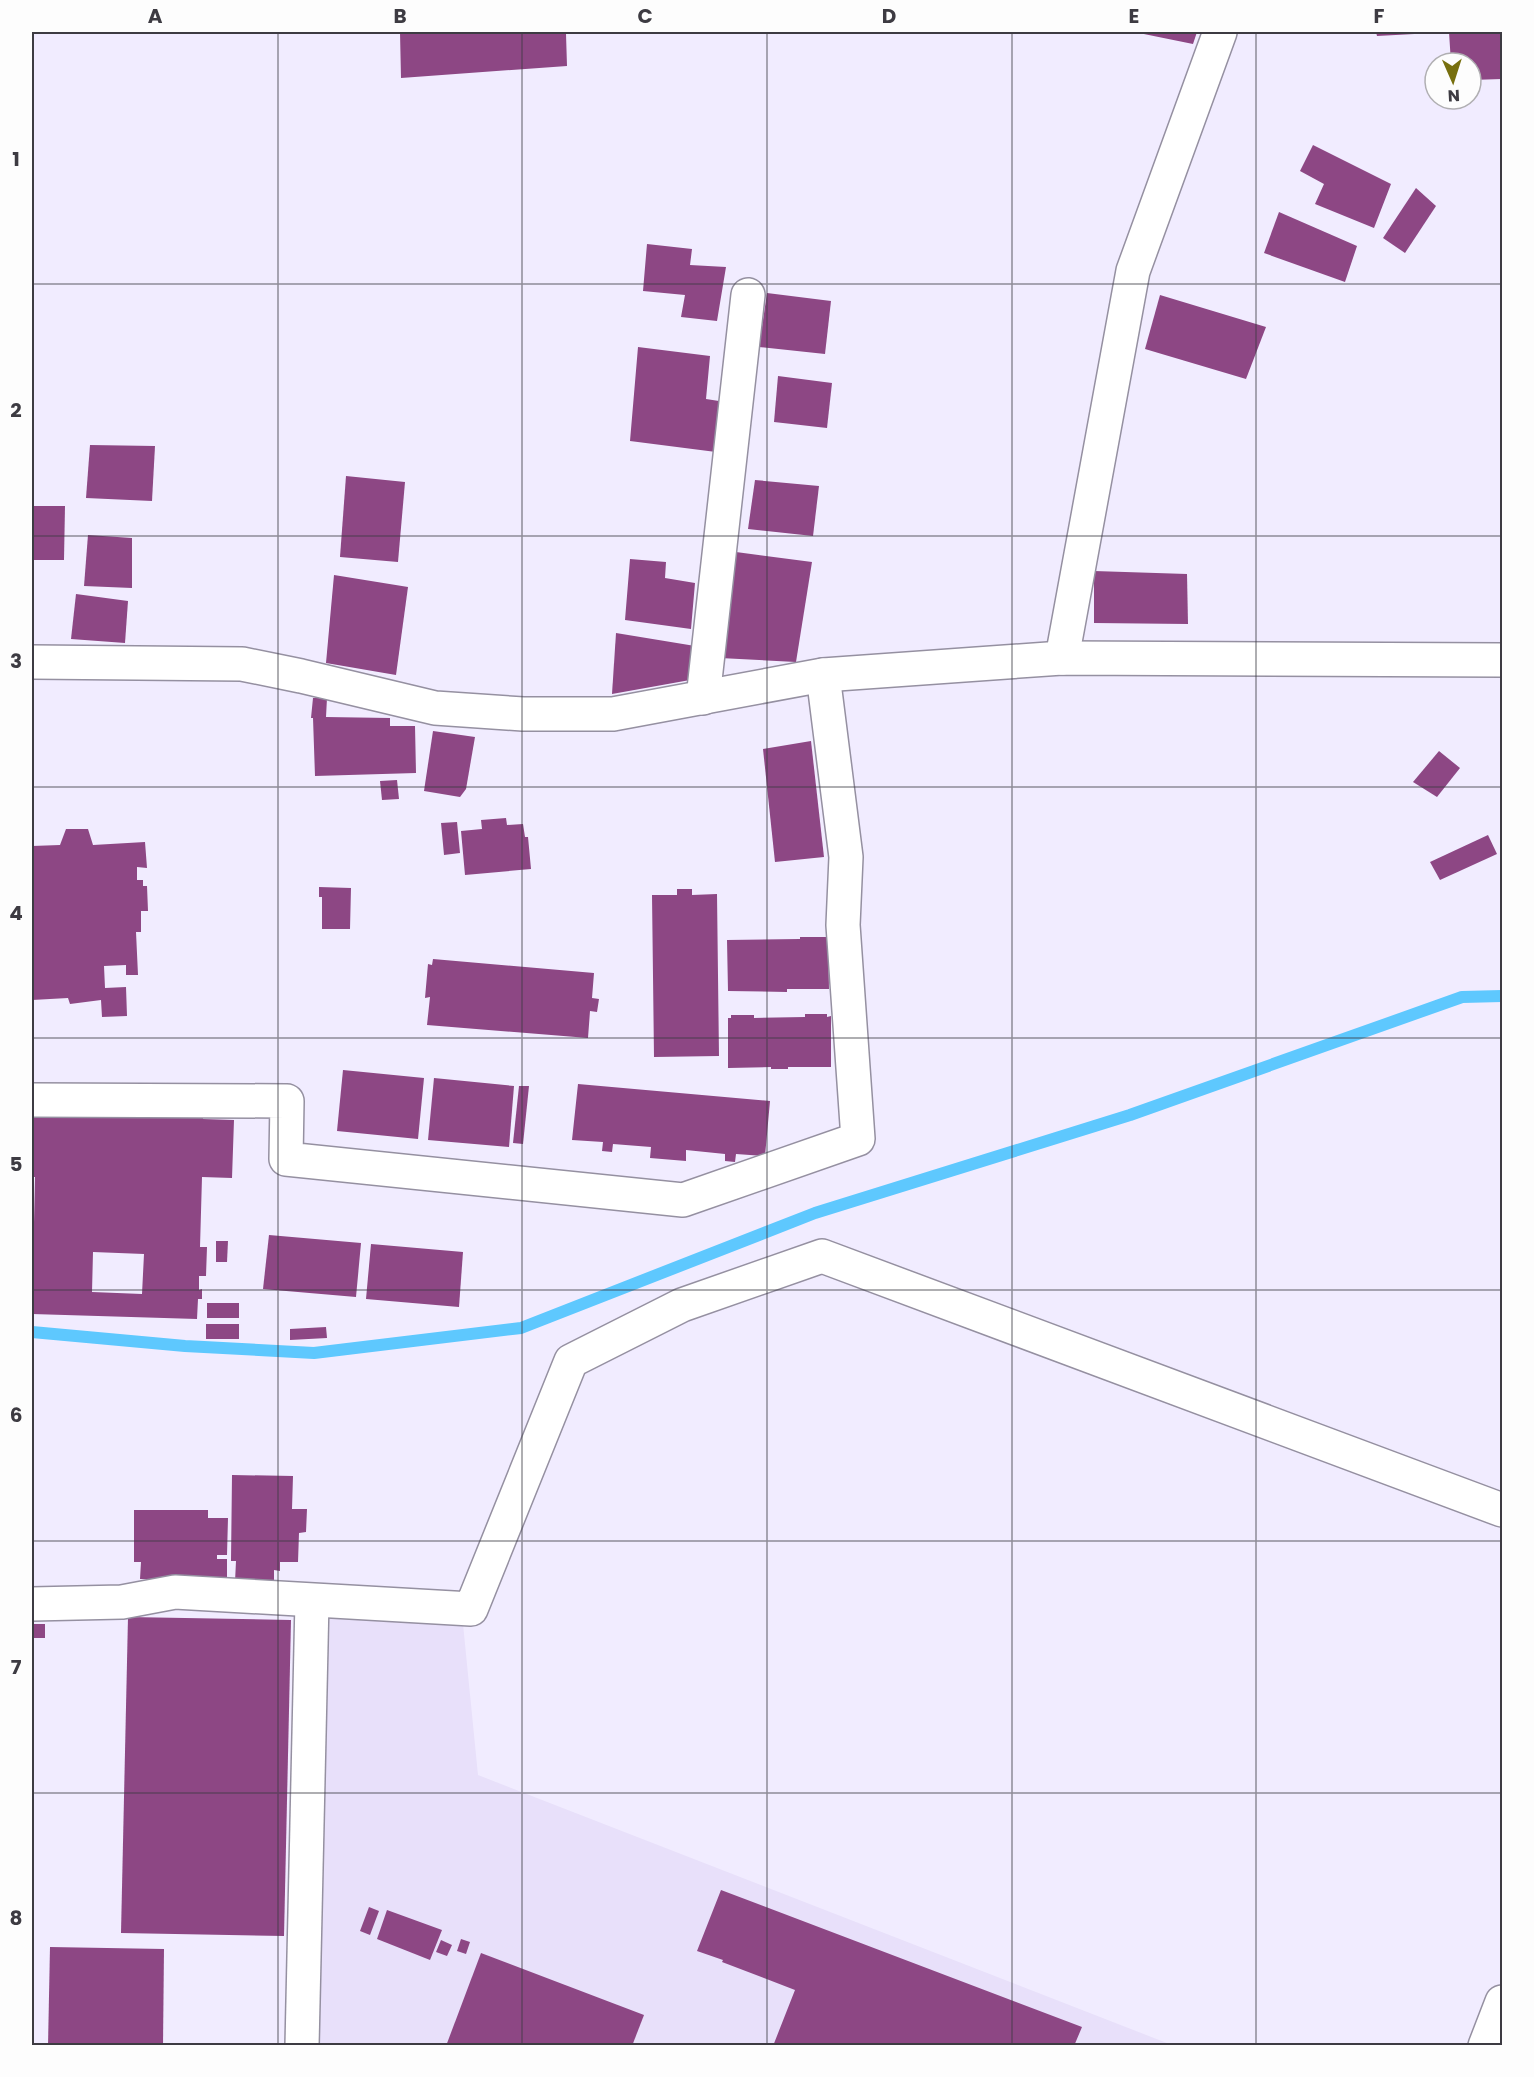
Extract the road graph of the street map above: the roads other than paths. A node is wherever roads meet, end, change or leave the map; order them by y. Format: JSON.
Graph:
{"nodes":[{"id":1,"x":1220,"y":32,"type":"edge"},
{"id":2,"x":748,"y":294,"type":"dead end"},
{"id":3,"x":1062,"y":658,"type":"junction"},
{"id":4,"x":1503,"y":660,"type":"edge"},
{"id":5,"x":32,"y":662,"type":"edge"},
{"id":6,"x":823,"y":675,"type":"junction"},
{"id":7,"x":703,"y":698,"type":"junction"},
{"id":8,"x":32,"y":1100,"type":"edge"},
{"id":9,"x":1503,"y":1510,"type":"edge"},
{"id":10,"x":312,"y":1600,"type":"junction"},
{"id":11,"x":32,"y":1604,"type":"edge"},
{"id":12,"x":1503,"y":2002,"type":"edge"},
{"id":13,"x":302,"y":2046,"type":"edge"},
{"id":14,"x":1485,"y":2046,"type":"edge"}],
"edges":[{"from":1,"to":3,"type":"street"},
{"from":2,"to":7,"type":"street"},
{"from":3,"to":4,"type":"street"},
{"from":3,"to":6,"type":"street"},
{"from":5,"to":7,"type":"street"},
{"from":6,"to":7,"type":"street"},
{"from":6,"to":8,"type":"street"},
{"from":9,"to":10,"type":"street"},
{"from":10,"to":11,"type":"street"},
{"from":10,"to":13,"type":"street"},
{"from":12,"to":14,"type":"street"}]}
